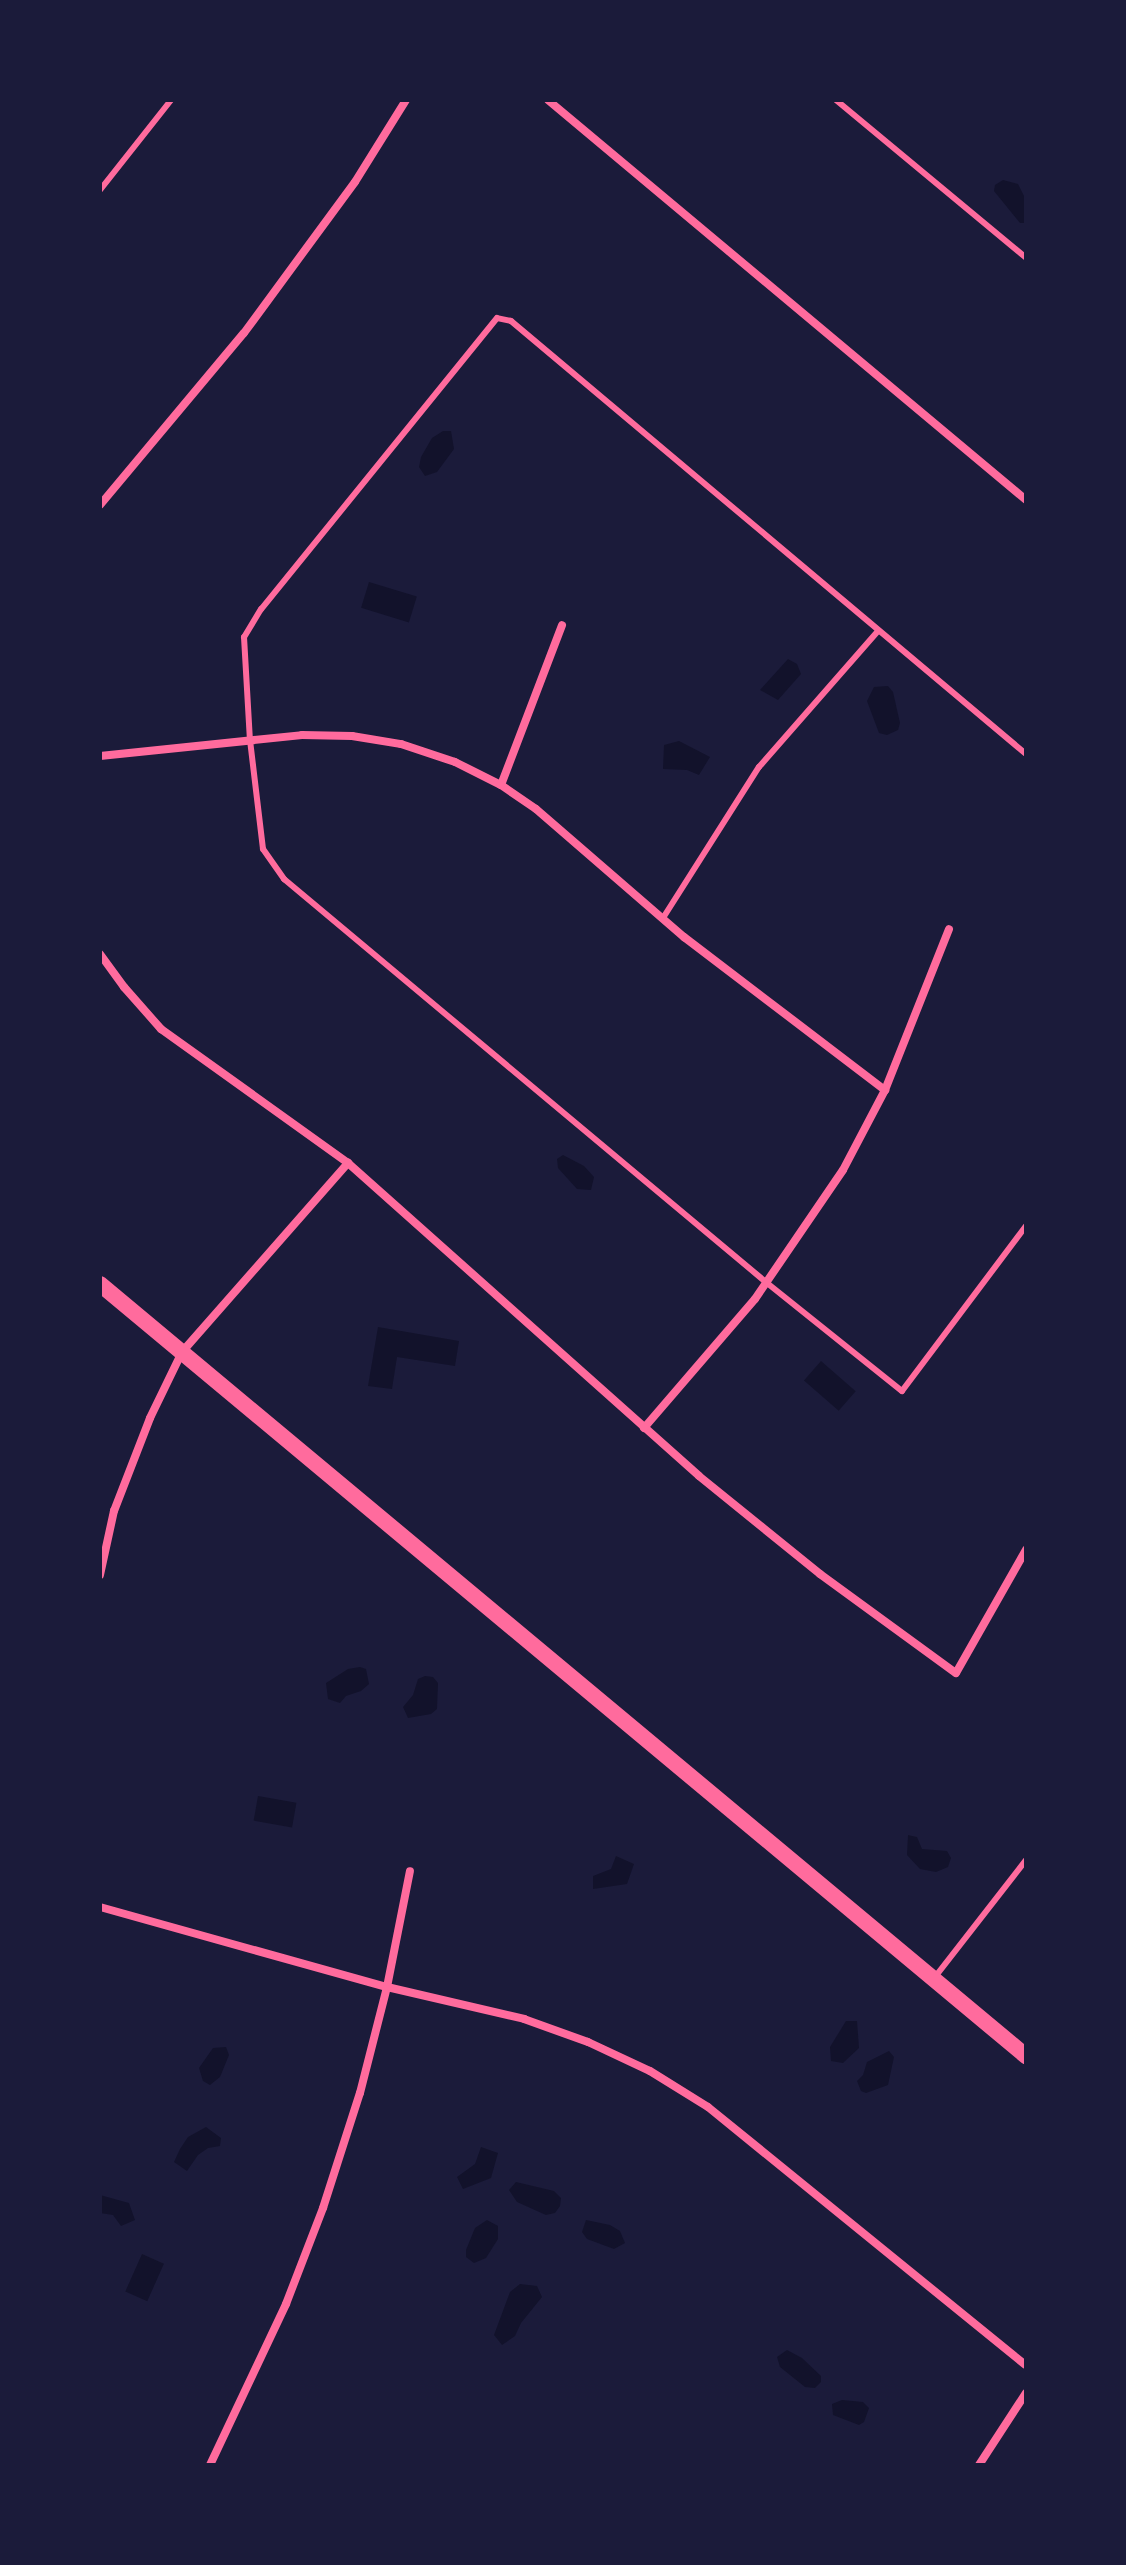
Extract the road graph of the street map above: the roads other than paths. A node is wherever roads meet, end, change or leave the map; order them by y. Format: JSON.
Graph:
{"nodes":[{"id":1,"x":171,"y":100,"type":"edge"},
{"id":2,"x":406,"y":100,"type":"edge"},
{"id":3,"x":548,"y":100,"type":"edge"},
{"id":4,"x":836,"y":100,"type":"edge"},
{"id":5,"x":100,"y":190,"type":"edge"},
{"id":6,"x":1026,"y":258,"type":"edge"},
{"id":7,"x":1026,"y":500,"type":"edge"},
{"id":8,"x":100,"y":505,"type":"edge"},
{"id":9,"x":562,"y":625,"type":"dead end"},
{"id":10,"x":878,"y":631,"type":"junction"},
{"id":11,"x":250,"y":740,"type":"junction"},
{"id":12,"x":1026,"y":754,"type":"edge"},
{"id":13,"x":100,"y":756,"type":"edge"},
{"id":14,"x":501,"y":785,"type":"junction"},
{"id":15,"x":663,"y":918,"type":"junction"},
{"id":16,"x":949,"y":929,"type":"dead end"},
{"id":17,"x":100,"y":954,"type":"edge"},
{"id":18,"x":885,"y":1090,"type":"junction"},
{"id":19,"x":348,"y":1163,"type":"junction"},
{"id":20,"x":1026,"y":1226,"type":"edge"},
{"id":21,"x":767,"y":1283,"type":"junction"},
{"id":22,"x":100,"y":1284,"type":"edge"},
{"id":23,"x":182,"y":1352,"type":"junction"},
{"id":24,"x":644,"y":1428,"type":"junction"},
{"id":25,"x":1026,"y":1550,"type":"edge"},
{"id":26,"x":100,"y":1575,"type":"edge"},
{"id":27,"x":1026,"y":1860,"type":"edge"},
{"id":28,"x":410,"y":1871,"type":"dead end"},
{"id":29,"x":100,"y":1907,"type":"edge"},
{"id":30,"x":934,"y":1979,"type":"junction"},
{"id":31,"x":387,"y":1987,"type":"junction"},
{"id":32,"x":1026,"y":2056,"type":"edge"},
{"id":33,"x":1026,"y":2365,"type":"edge"},
{"id":34,"x":1026,"y":2393,"type":"edge"},
{"id":35,"x":210,"y":2465,"type":"edge"},
{"id":36,"x":979,"y":2465,"type":"edge"}],
"edges":[{"from":1,"to":5,"type":"lane"},
{"from":2,"to":8,"type":"street"},
{"from":3,"to":7,"type":"street"},
{"from":4,"to":6,"type":"lane"},
{"from":9,"to":14,"type":"street"},
{"from":10,"to":11,"type":"lane"},
{"from":10,"to":12,"type":"lane"},
{"from":10,"to":15,"type":"lane"},
{"from":11,"to":13,"type":"street"},
{"from":11,"to":14,"type":"street"},
{"from":11,"to":21,"type":"lane"},
{"from":14,"to":15,"type":"street"},
{"from":15,"to":18,"type":"street"},
{"from":16,"to":18,"type":"street"},
{"from":17,"to":19,"type":"street"},
{"from":18,"to":21,"type":"street"},
{"from":19,"to":23,"type":"street"},
{"from":19,"to":24,"type":"street"},
{"from":20,"to":21,"type":"lane"},
{"from":21,"to":24,"type":"street"},
{"from":22,"to":23,"type":"main road"},
{"from":23,"to":26,"type":"street"},
{"from":23,"to":30,"type":"main road"},
{"from":24,"to":25,"type":"street"},
{"from":27,"to":30,"type":"lane"},
{"from":28,"to":31,"type":"street"},
{"from":29,"to":31,"type":"street"},
{"from":30,"to":32,"type":"main road"},
{"from":31,"to":33,"type":"street"},
{"from":31,"to":35,"type":"street"},
{"from":34,"to":36,"type":"street"}]}
